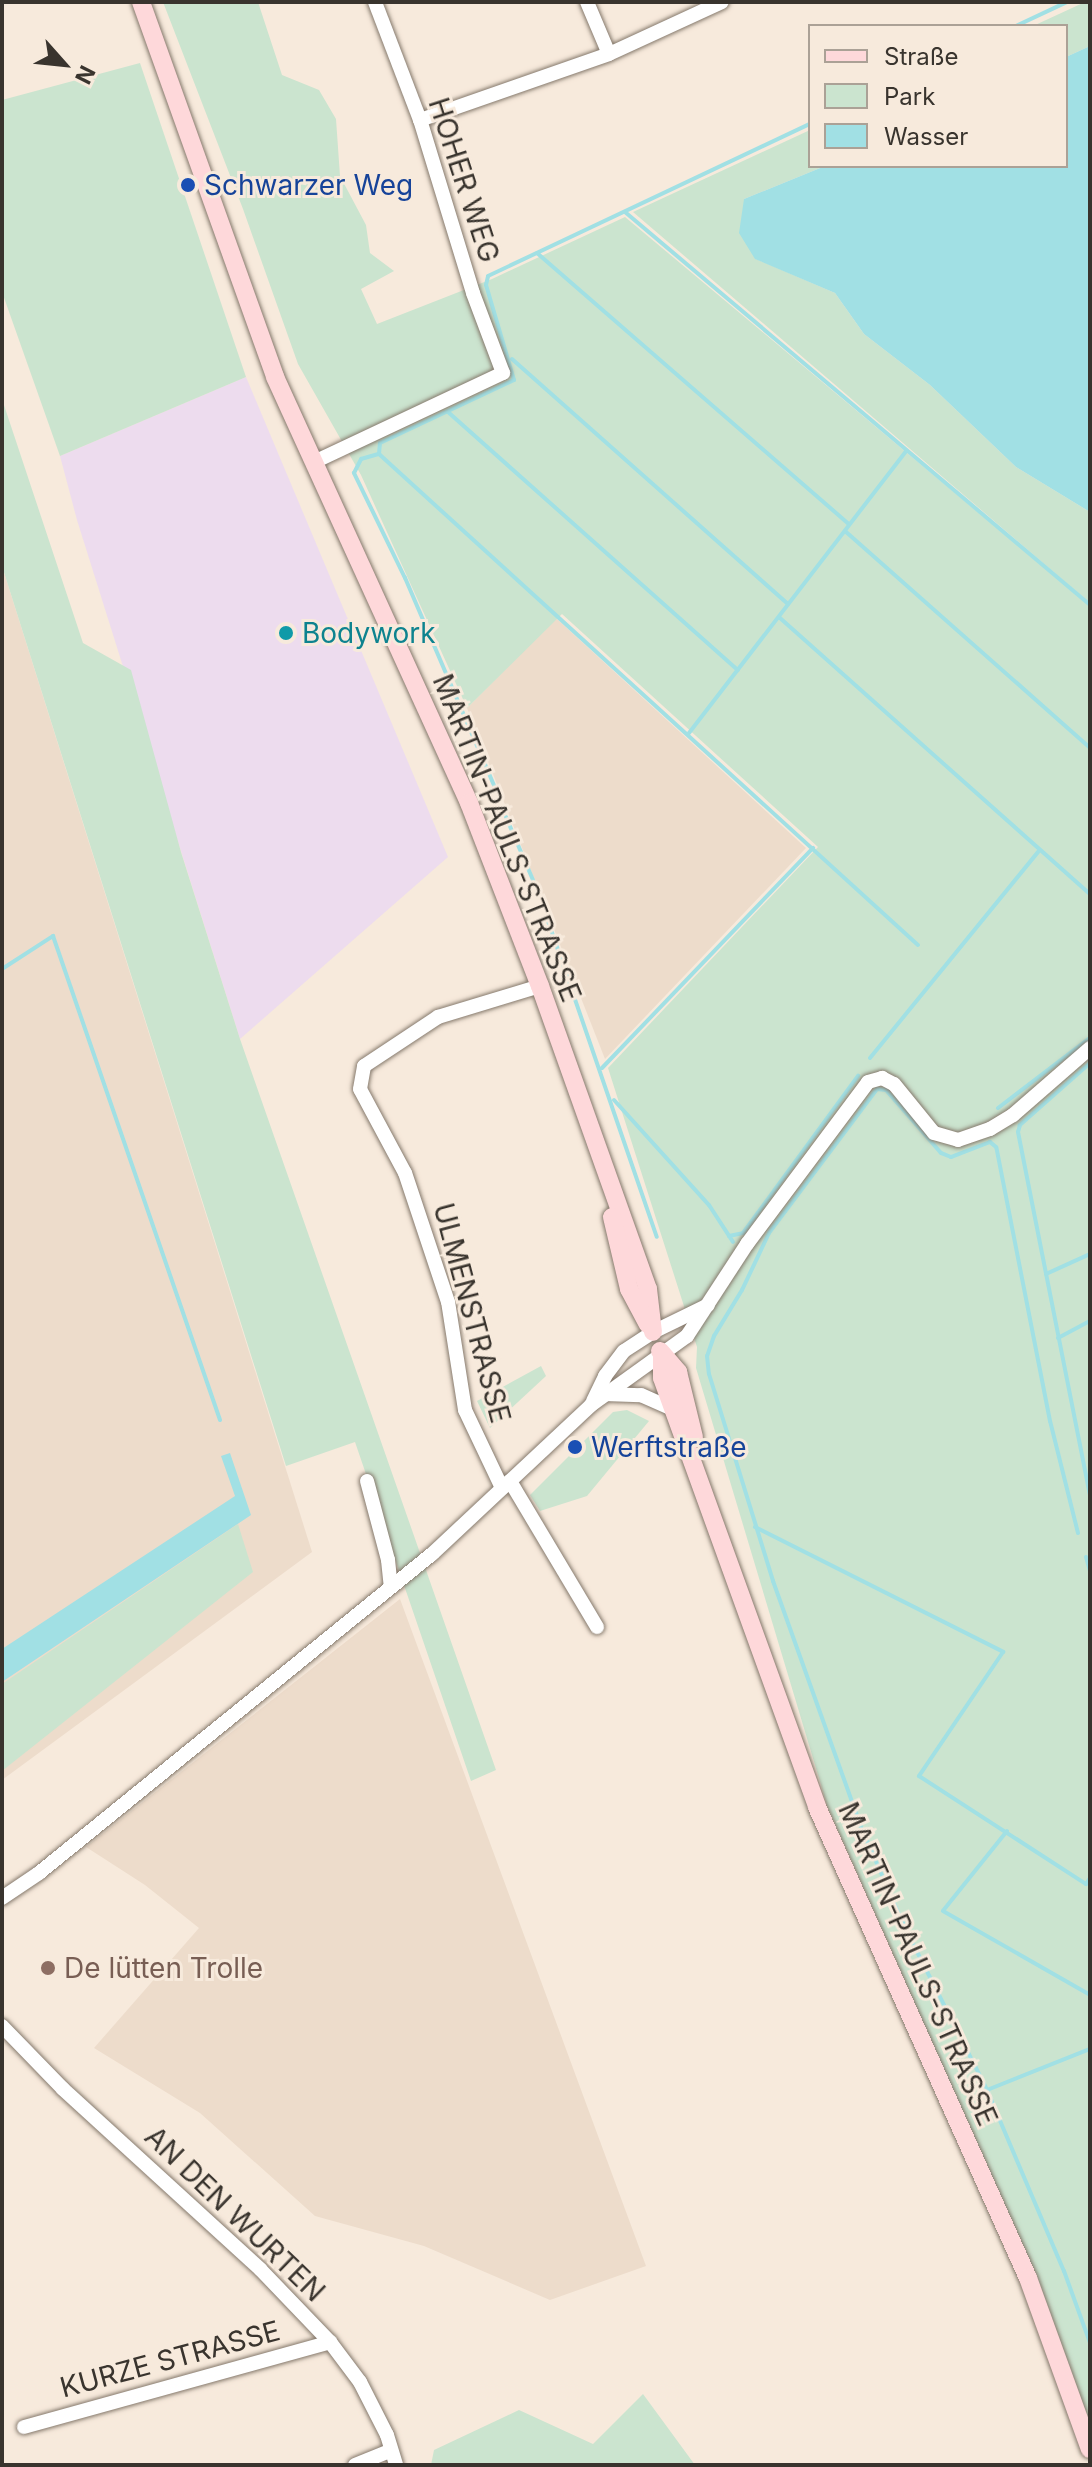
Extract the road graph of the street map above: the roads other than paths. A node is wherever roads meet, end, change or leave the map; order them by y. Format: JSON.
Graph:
{"nodes":[{"id":1,"x":141,"y":2,"type":"edge"},
{"id":2,"x":375,"y":2,"type":"edge"},
{"id":3,"x":587,"y":2,"type":"edge"},
{"id":4,"x":722,"y":2,"type":"edge"},
{"id":5,"x":609,"y":54,"type":"junction"},
{"id":6,"x":420,"y":120,"type":"junction"},
{"id":7,"x":314,"y":462,"type":"junction"},
{"id":8,"x":540,"y":986,"type":"junction"},
{"id":9,"x":1090,"y":1048,"type":"edge"},
{"id":10,"x":711,"y":1303,"type":"junction"},
{"id":11,"x":653,"y":1332,"type":"junction"},
{"id":12,"x":662,"y":1354,"type":"junction"},
{"id":13,"x":604,"y":1394,"type":"junction"},
{"id":14,"x":591,"y":1405,"type":"junction"},
{"id":15,"x":674,"y":1410,"type":"junction"},
{"id":16,"x":367,"y":1481,"type":"dead end"},
{"id":17,"x":506,"y":1485,"type":"junction"},
{"id":18,"x":707,"y":1498,"type":"junction"},
{"id":19,"x":391,"y":1587,"type":"junction"},
{"id":20,"x":597,"y":1627,"type":"dead end"},
{"id":21,"x":2,"y":1898,"type":"edge"},
{"id":22,"x":2,"y":2026,"type":"edge"},
{"id":23,"x":330,"y":2342,"type":"junction"},
{"id":24,"x":24,"y":2427,"type":"dead end"},
{"id":25,"x":1090,"y":2449,"type":"edge"},
{"id":26,"x":393,"y":2458,"type":"edge"},
{"id":27,"x":355,"y":2465,"type":"edge"}],
"edges":[{"from":1,"to":7,"type":"street","name":"MARTIN-PAULS-STRASSE"},
{"from":2,"to":6,"type":"street","name":"HOHER WEG"},
{"from":3,"to":5,"type":"street"},
{"from":4,"to":5,"type":"street"},
{"from":5,"to":6,"type":"street"},
{"from":6,"to":7,"type":"street","name":"HOHER WEG"},
{"from":7,"to":8,"type":"street","name":"MARTIN-PAULS-STRASSE"},
{"from":8,"to":11,"type":"street","name":"MARTIN-PAULS-STRASSE"},
{"from":8,"to":17,"type":"street","name":"ULMENSTRASSE"},
{"from":9,"to":10,"type":"street"},
{"from":10,"to":11,"type":"street"},
{"from":10,"to":12,"type":"street"},
{"from":11,"to":12,"type":"street","name":"MARTIN-PAULS-STRASSE"},
{"from":11,"to":14,"type":"street"},
{"from":12,"to":13,"type":"street"},
{"from":12,"to":15,"type":"street","name":"MARTIN-PAULS-STRASSE"},
{"from":12,"to":18,"type":"street","name":"MARTIN-PAULS-STRASSE"},
{"from":13,"to":14,"type":"street"},
{"from":13,"to":15,"type":"street"},
{"from":14,"to":17,"type":"street"},
{"from":15,"to":18,"type":"street","name":"MARTIN-PAULS-STRASSE"},
{"from":16,"to":19,"type":"street"},
{"from":17,"to":19,"type":"street"},
{"from":17,"to":20,"type":"street","name":"ULMENSTRASSE"},
{"from":18,"to":25,"type":"street","name":"MARTIN-PAULS-STRASSE"},
{"from":19,"to":21,"type":"street"},
{"from":22,"to":23,"type":"street","name":"AN DEN WURTEN"},
{"from":23,"to":24,"type":"street","name":"KURZE STRASSE"},
{"from":23,"to":26,"type":"street","name":"AN DEN WURTEN"},
{"from":26,"to":27,"type":"street"}]}
